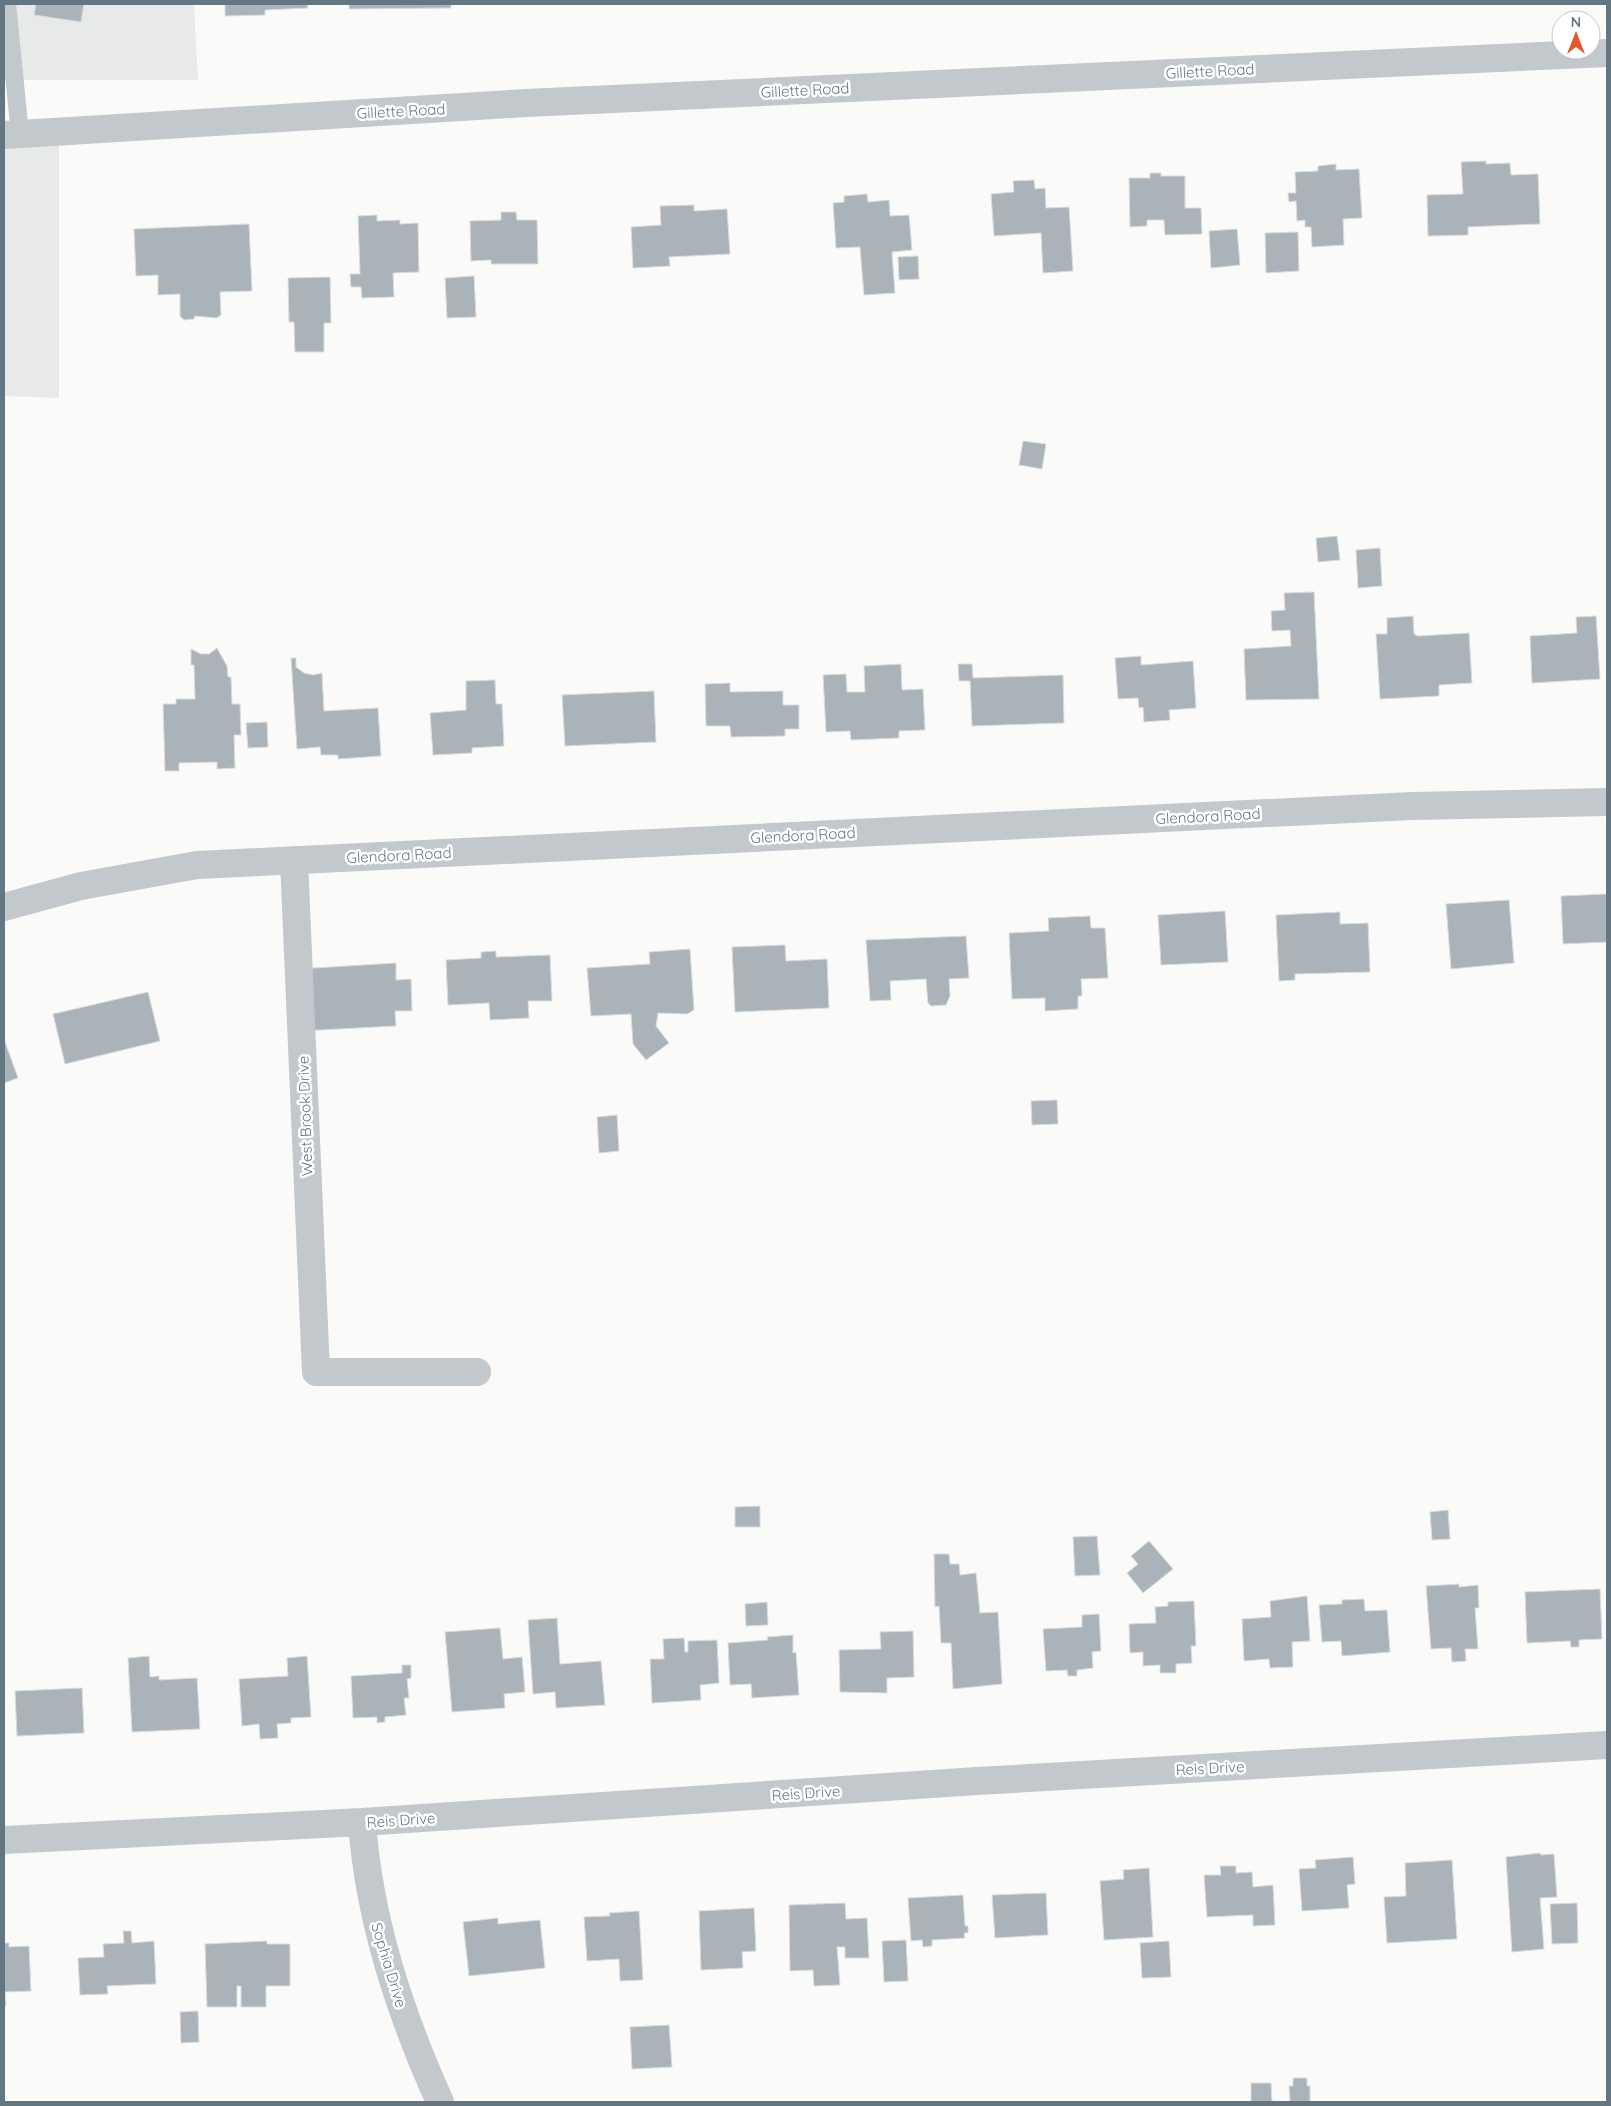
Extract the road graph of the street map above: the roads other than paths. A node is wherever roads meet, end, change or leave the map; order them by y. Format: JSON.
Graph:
{"nodes":[{"id":1,"x":7,"y":4,"type":"edge"},
{"id":2,"x":1607,"y":53,"type":"edge"},
{"id":3,"x":12,"y":134,"type":"edge"},
{"id":4,"x":1607,"y":802,"type":"edge"},
{"id":5,"x":294,"y":860,"type":"junction"},
{"id":6,"x":4,"y":906,"type":"edge"},
{"id":7,"x":477,"y":1372,"type":"dead end"},
{"id":8,"x":1607,"y":1745,"type":"edge"},
{"id":9,"x":362,"y":1822,"type":"junction"},
{"id":10,"x":4,"y":1840,"type":"edge"},
{"id":11,"x":440,"y":2102,"type":"edge"}],
"edges":[{"from":1,"to":3,"type":"lane"},
{"from":2,"to":3,"type":"street","name":"Gillette Road"},
{"from":4,"to":5,"type":"street","name":"Glendora Road"},
{"from":5,"to":6,"type":"street","name":"Glendora Road"},
{"from":5,"to":7,"type":"street","name":"West Brook Drive"},
{"from":8,"to":9,"type":"street","name":"Reis Drive"},
{"from":9,"to":10,"type":"street","name":"Reis Drive"},
{"from":9,"to":11,"type":"street","name":"Sophia Drive"}]}
